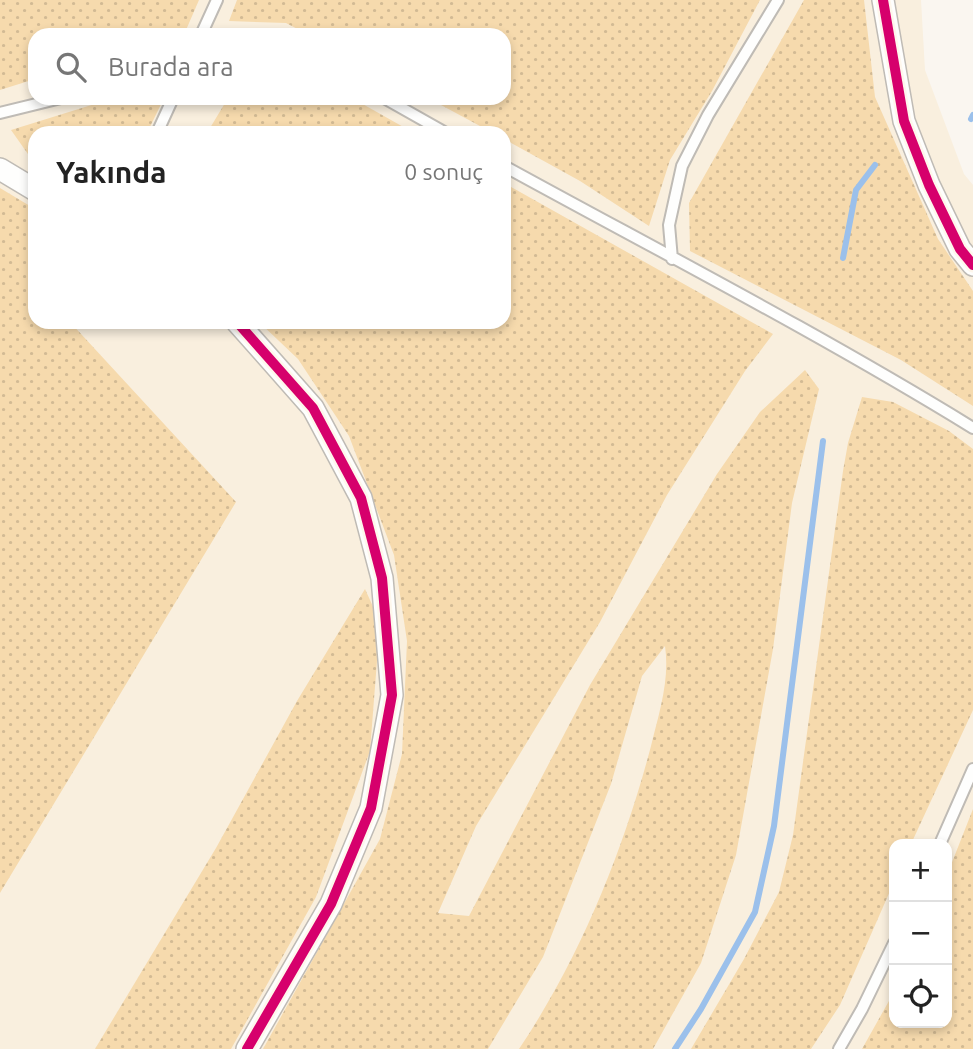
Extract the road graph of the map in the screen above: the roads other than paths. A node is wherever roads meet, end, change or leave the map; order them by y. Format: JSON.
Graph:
{"nodes":[{"id":1,"x":217,"y":0,"type":"edge"},
{"id":2,"x":778,"y":0,"type":"edge"},
{"id":3,"x":883,"y":0,"type":"edge"},
{"id":4,"x":204,"y":28,"type":"edge"},
{"id":5,"x":33,"y":105,"type":"edge"},
{"id":6,"x":170,"y":105,"type":"edge"},
{"id":7,"x":396,"y":105,"type":"edge"},
{"id":8,"x":0,"y":113,"type":"edge"},
{"id":9,"x":160,"y":126,"type":"edge"},
{"id":10,"x":434,"y":126,"type":"edge"},
{"id":11,"x":0,"y":169,"type":"edge"},
{"id":12,"x":511,"y":170,"type":"edge"},
{"id":13,"x":28,"y":186,"type":"edge"},
{"id":14,"x":672,"y":259,"type":"junction"},
{"id":15,"x":973,"y":265,"type":"edge"},
{"id":16,"x":243,"y":329,"type":"edge"},
{"id":17,"x":973,"y":428,"type":"edge"},
{"id":18,"x":973,"y":769,"type":"edge"},
{"id":19,"x":942,"y":839,"type":"edge"},
{"id":20,"x":889,"y":953,"type":"edge"},
{"id":21,"x":247,"y":1049,"type":"edge"},
{"id":22,"x":838,"y":1049,"type":"edge"}],
"edges":[{"from":1,"to":4,"type":"lane"},
{"from":2,"to":14,"type":"lane"},
{"from":3,"to":15,"type":"street"},
{"from":5,"to":8,"type":"lane"},
{"from":6,"to":9,"type":"lane"},
{"from":7,"to":10,"type":"lane"},
{"from":11,"to":13,"type":"street"},
{"from":12,"to":14,"type":"lane"},
{"from":14,"to":17,"type":"lane"},
{"from":16,"to":21,"type":"street"},
{"from":18,"to":19,"type":"lane"},
{"from":20,"to":22,"type":"lane"}]}
